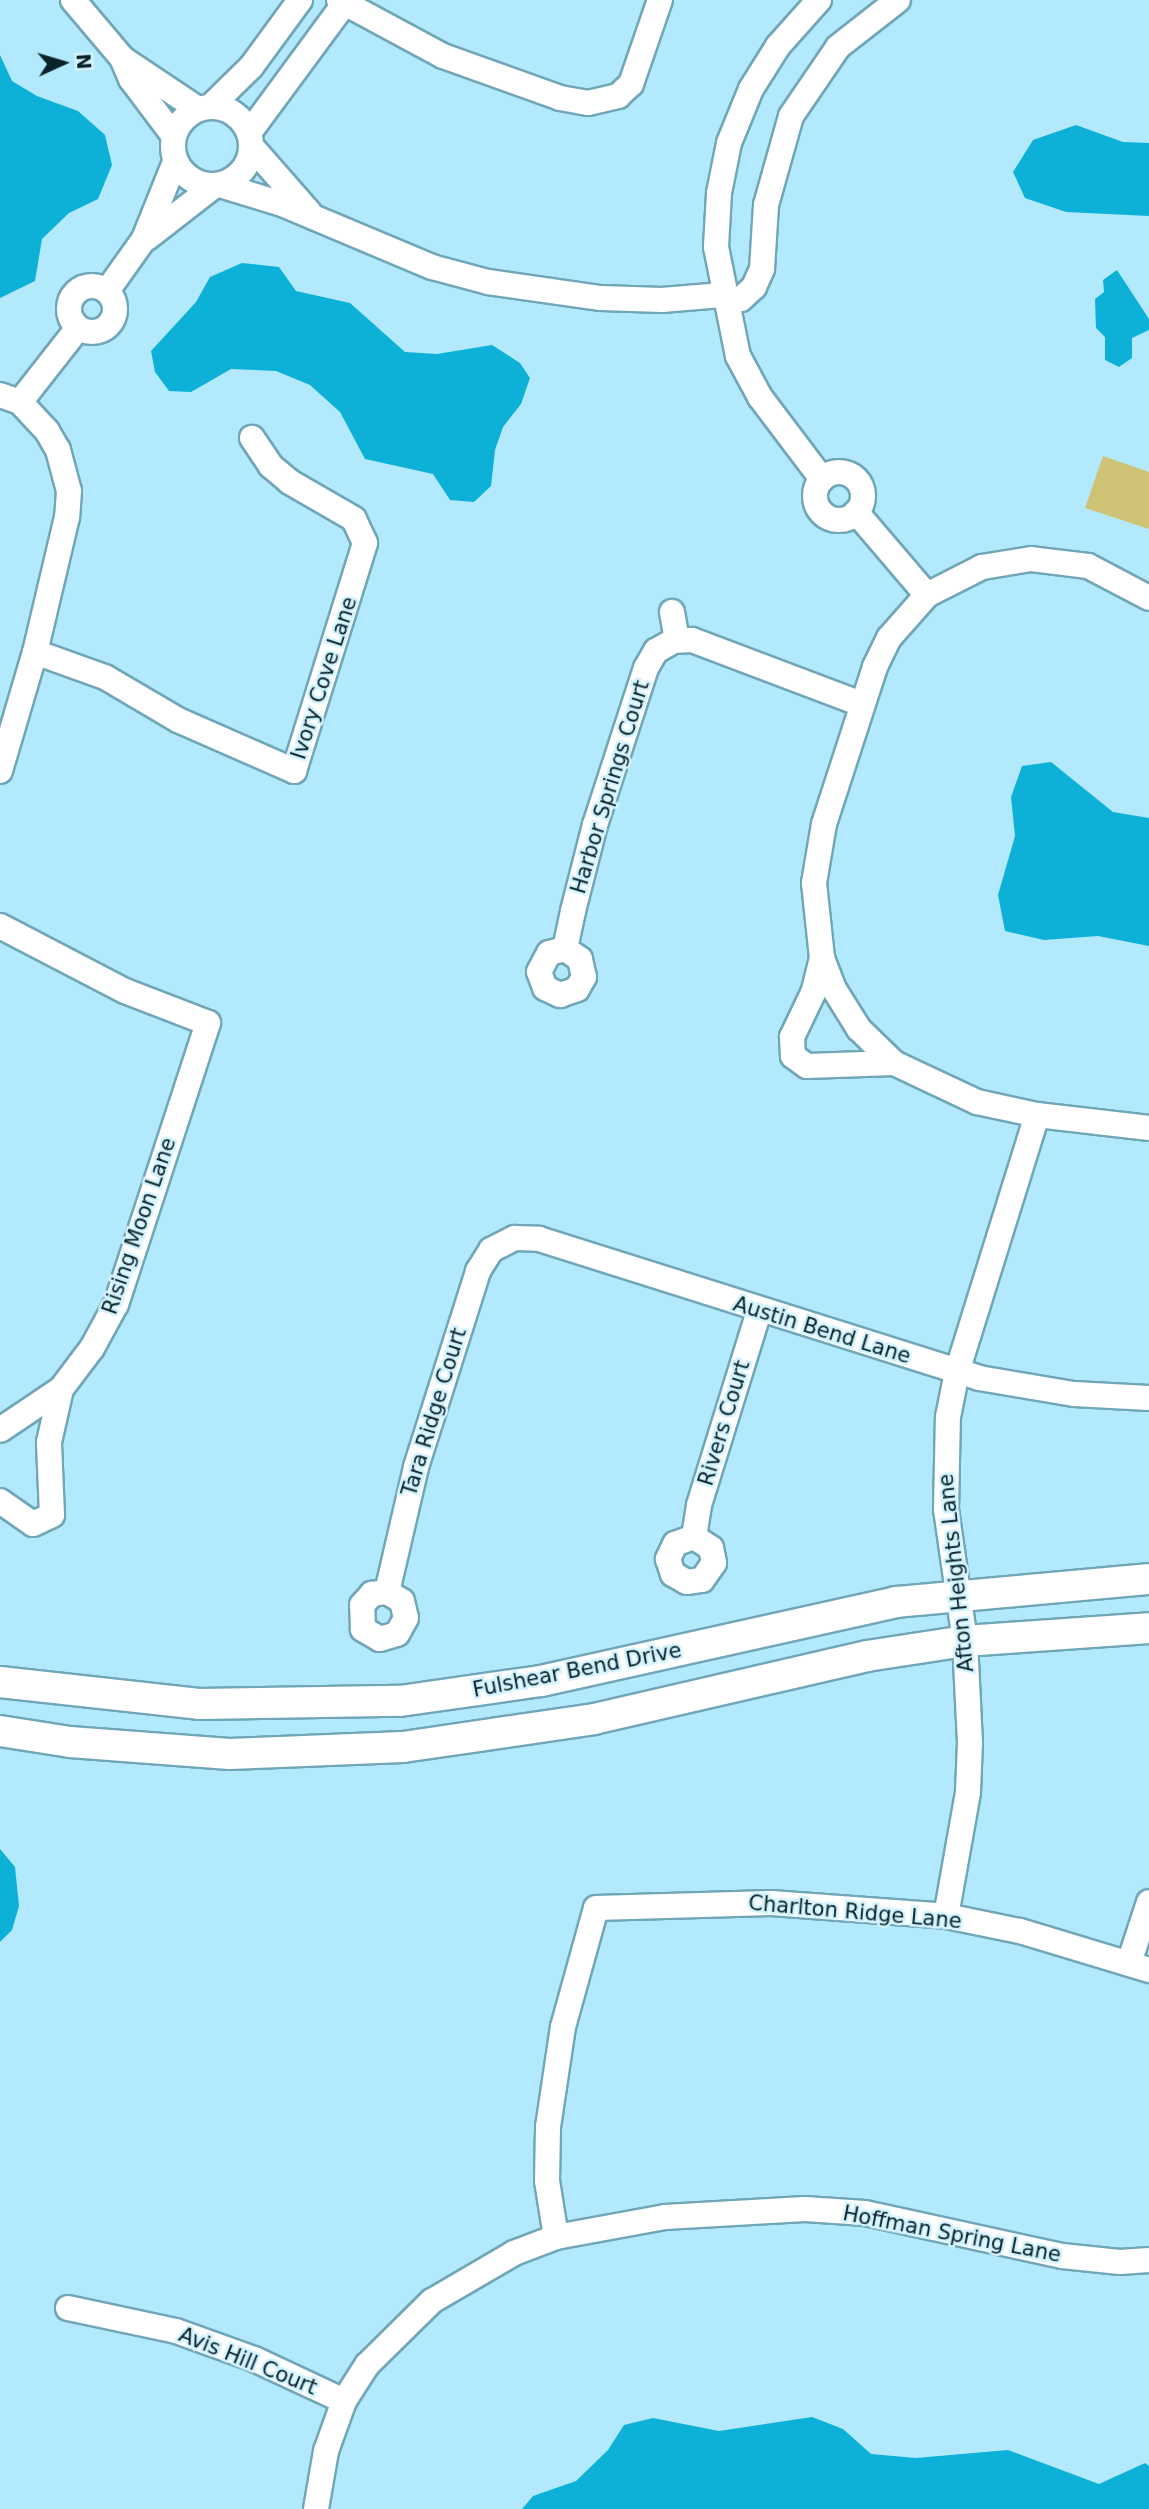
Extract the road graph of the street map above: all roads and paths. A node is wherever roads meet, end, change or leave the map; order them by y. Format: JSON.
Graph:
{"nodes":[{"id":1,"x":73,"y":0,"type":"edge"},
{"id":2,"x":300,"y":0,"type":"edge"},
{"id":3,"x":660,"y":0,"type":"edge"},
{"id":4,"x":819,"y":0,"type":"edge"},
{"id":5,"x":898,"y":0,"type":"edge"},
{"id":6,"x":342,"y":2,"type":"edge"},
{"id":7,"x":122,"y":58,"type":"junction"},
{"id":8,"x":204,"y":108,"type":"junction"},
{"id":9,"x":174,"y":136,"type":"junction"},
{"id":10,"x":250,"y":139,"type":"junction"},
{"id":11,"x":175,"y":162,"type":"junction"},
{"id":12,"x":217,"y":185,"type":"junction"},
{"id":13,"x":314,"y":218,"type":"junction"},
{"id":14,"x":144,"y":239,"type":"junction"},
{"id":15,"x":722,"y":295,"type":"junction"},
{"id":16,"x":10,"y":398,"type":"edge"},
{"id":17,"x":252,"y":438,"type":"dead end"},
{"id":18,"x":822,"y":479,"type":"junction"},
{"id":19,"x":856,"y":512,"type":"junction"},
{"id":20,"x":927,"y":595,"type":"junction"},
{"id":21,"x":1149,"y":598,"type":"edge"},
{"id":22,"x":671,"y":612,"type":"dead end"},
{"id":23,"x":677,"y":640,"type":"junction"},
{"id":24,"x":35,"y":652,"type":"junction"},
{"id":25,"x":861,"y":704,"type":"junction"},
{"id":26,"x":0,"y":771,"type":"edge"},
{"id":27,"x":0,"y":926,"type":"edge"},
{"id":28,"x":565,"y":949,"type":"dead end"},
{"id":29,"x":822,"y":958,"type":"junction"},
{"id":30,"x":894,"y":1063,"type":"junction"},
{"id":31,"x":1037,"y":1115,"type":"junction"},
{"id":32,"x":1149,"y":1128,"type":"edge"},
{"id":33,"x":503,"y":1242,"type":"joint"},
{"id":34,"x":759,"y":1311,"type":"junction"},
{"id":35,"x":957,"y":1372,"type":"junction"},
{"id":36,"x":61,"y":1389,"type":"junction"},
{"id":37,"x":1149,"y":1398,"type":"edge"},
{"id":38,"x":0,"y":1430,"type":"edge"},
{"id":39,"x":0,"y":1501,"type":"edge"},
{"id":40,"x":694,"y":1537,"type":"dead end"},
{"id":41,"x":1149,"y":1579,"type":"edge"},
{"id":42,"x":387,"y":1592,"type":"dead end"},
{"id":43,"x":959,"y":1594,"type":"junction"},
{"id":44,"x":1149,"y":1628,"type":"edge"},
{"id":45,"x":965,"y":1641,"type":"junction"},
{"id":46,"x":0,"y":1682,"type":"edge"},
{"id":47,"x":400,"y":1701,"type":"junction"},
{"id":48,"x":0,"y":1731,"type":"edge"},
{"id":49,"x":403,"y":1747,"type":"junction"},
{"id":50,"x":1149,"y":1902,"type":"edge"},
{"id":51,"x":946,"y":1916,"type":"junction"},
{"id":52,"x":1139,"y":1966,"type":"edge"},
{"id":53,"x":556,"y":2237,"type":"junction"},
{"id":54,"x":1149,"y":2259,"type":"edge"},
{"id":55,"x":68,"y":2308,"type":"dead end"},
{"id":56,"x":344,"y":2401,"type":"junction"},
{"id":57,"x":316,"y":2509,"type":"edge"}],
"edges":[{"from":1,"to":7,"type":"street"},
{"from":2,"to":8,"type":"street"},
{"from":3,"to":6,"type":"street"},
{"from":4,"to":15,"type":"street"},
{"from":5,"to":15,"type":"street"},
{"from":6,"to":10,"type":"street"},
{"from":7,"to":8,"type":"street"},
{"from":7,"to":9,"type":"street"},
{"from":8,"to":9,"type":"street"},
{"from":8,"to":10,"type":"street"},
{"from":9,"to":11,"type":"street"},
{"from":10,"to":12,"type":"street"},
{"from":10,"to":13,"type":"street"},
{"from":11,"to":12,"type":"street"},
{"from":11,"to":14,"type":"street"},
{"from":12,"to":13,"type":"street"},
{"from":12,"to":14,"type":"street"},
{"from":13,"to":15,"type":"street"},
{"from":14,"to":16,"type":"street"},
{"from":15,"to":18,"type":"street"},
{"from":16,"to":24,"type":"street"},
{"from":17,"to":24,"type":"street","name":"Ivory Cove Lane"},
{"from":18,"to":19,"type":"street"},
{"from":18,"to":19,"type":"street"},
{"from":19,"to":20,"type":"street"},
{"from":20,"to":21,"type":"street"},
{"from":20,"to":25,"type":"street"},
{"from":22,"to":23,"type":"street"},
{"from":23,"to":25,"type":"street"},
{"from":23,"to":28,"type":"street","name":"Harbor Springs Court"},
{"from":24,"to":26,"type":"street"},
{"from":25,"to":29,"type":"street"},
{"from":27,"to":36,"type":"street","name":"Rising Moon Lane"},
{"from":29,"to":30,"type":"street"},
{"from":29,"to":30,"type":"street"},
{"from":30,"to":31,"type":"street"},
{"from":31,"to":32,"type":"street"},
{"from":31,"to":35,"type":"street","name":"Afton Heights Lane"},
{"from":33,"to":34,"type":"street","name":"Austin Bend Lane"},
{"from":33,"to":42,"type":"street","name":"Tara Ridge Court"},
{"from":34,"to":35,"type":"street","name":"Austin Bend Lane"},
{"from":34,"to":40,"type":"street","name":"Rivers Court"},
{"from":35,"to":37,"type":"street","name":"Austin Bend Lane"},
{"from":35,"to":43,"type":"street","name":"Afton Heights Lane"},
{"from":36,"to":38,"type":"street","name":"Rising Moon Lane"},
{"from":36,"to":39,"type":"street"},
{"from":41,"to":43,"type":"main road","name":"Fulshear Bend Drive"},
{"from":43,"to":45,"type":"street","name":"Afton Heights Lane"},
{"from":43,"to":47,"type":"main road","name":"Fulshear Bend Drive"},
{"from":44,"to":45,"type":"main road"},
{"from":45,"to":49,"type":"main road"},
{"from":45,"to":51,"type":"street","name":"Afton Heights Lane"},
{"from":46,"to":47,"type":"main road","name":"Fulshear Bend Drive"},
{"from":47,"to":49,"type":"main road"},
{"from":48,"to":49,"type":"main road"},
{"from":50,"to":52,"type":"street"},
{"from":51,"to":52,"type":"street","name":"Charlton Ridge Lane"},
{"from":51,"to":53,"type":"street","name":"Charlton Ridge Lane"},
{"from":53,"to":54,"type":"street","name":"Hoffman Spring Lane"},
{"from":53,"to":56,"type":"street","name":"Hoffman Spring Lane"},
{"from":55,"to":56,"type":"street","name":"Avis Hill Court"},
{"from":56,"to":57,"type":"street","name":"Hoffman Spring Lane"}]}
